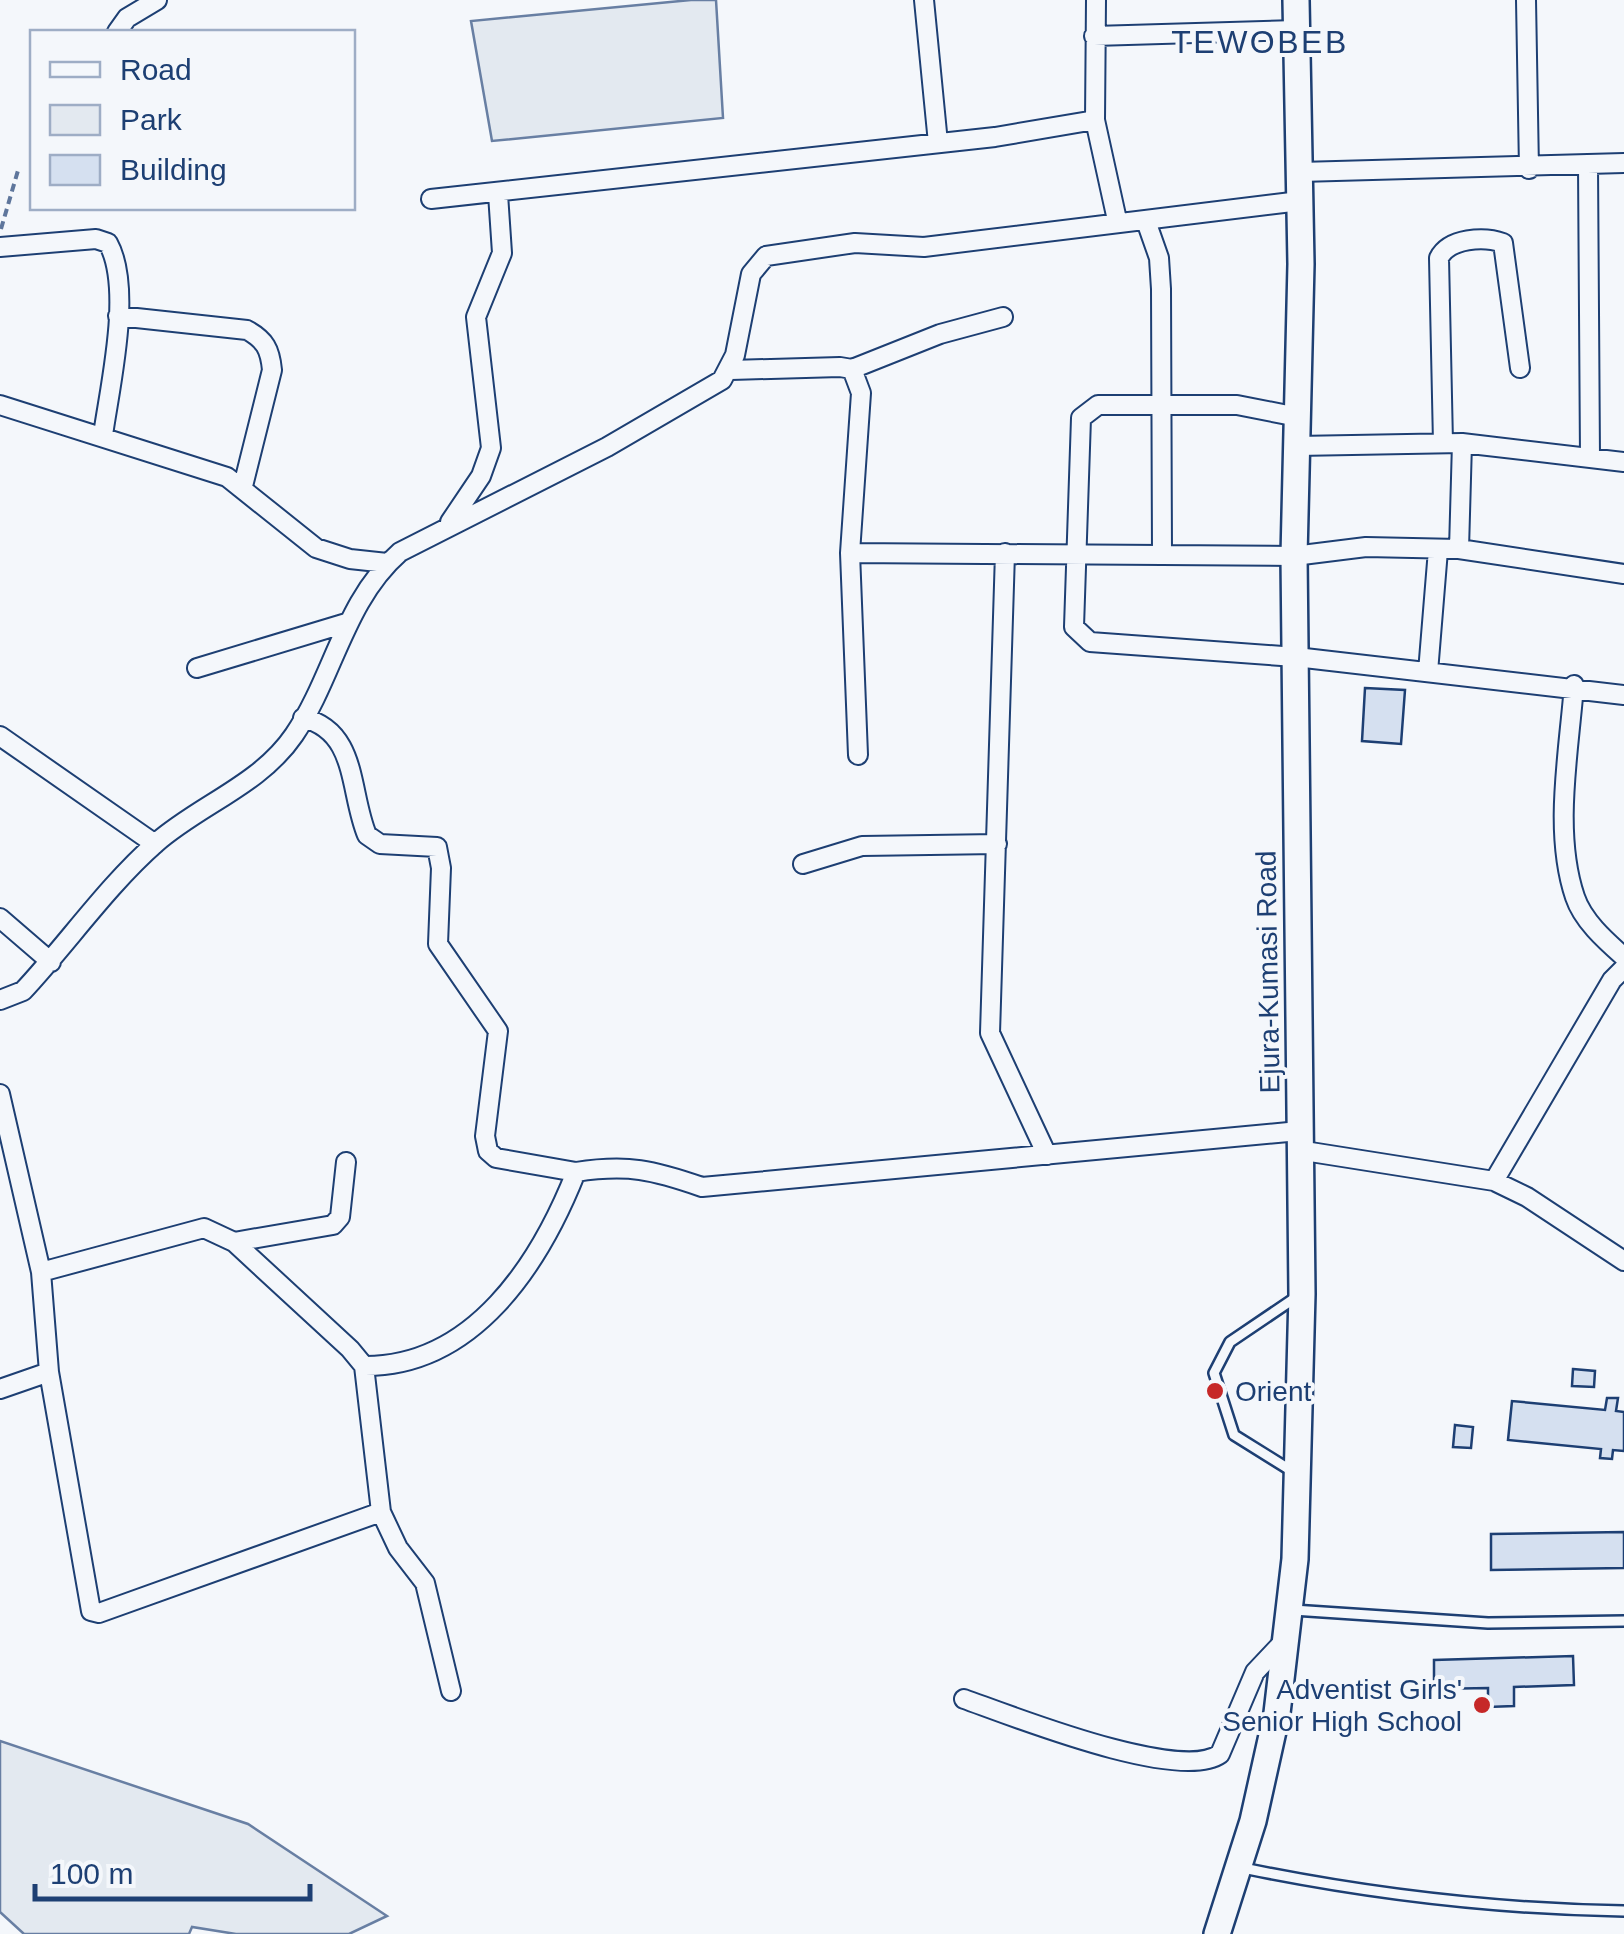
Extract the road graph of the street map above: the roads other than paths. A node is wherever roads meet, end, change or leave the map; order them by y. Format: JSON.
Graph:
{"nodes":[{"id":1,"x":157,"y":0,"type":"edge"},
{"id":2,"x":924,"y":0,"type":"edge"},
{"id":3,"x":1096,"y":0,"type":"edge"},
{"id":4,"x":1296,"y":0,"type":"edge"},
{"id":5,"x":1526,"y":0,"type":"edge"},
{"id":6,"x":119,"y":30,"type":"edge"},
{"id":7,"x":1296,"y":30,"type":"junction"},
{"id":8,"x":1094,"y":36,"type":"junction"},
{"id":9,"x":1095,"y":120,"type":"junction"},
{"id":10,"x":938,"y":142,"type":"junction"},
{"id":11,"x":1624,"y":164,"type":"edge"},
{"id":12,"x":1588,"y":166,"type":"junction"},
{"id":13,"x":1529,"y":169,"type":"junction"},
{"id":14,"x":1300,"y":172,"type":"junction"},
{"id":15,"x":498,"y":194,"type":"junction"},
{"id":16,"x":431,"y":199,"type":"dead end"},
{"id":17,"x":1300,"y":201,"type":"junction"},
{"id":18,"x":1117,"y":220,"type":"junction"},
{"id":19,"x":1146,"y":220,"type":"junction"},
{"id":20,"x":0,"y":246,"type":"edge"},
{"id":21,"x":118,"y":316,"type":"junction"},
{"id":22,"x":1002,"y":318,"type":"dead end"},
{"id":23,"x":1520,"y":368,"type":"dead end"},
{"id":24,"x":852,"y":369,"type":"junction"},
{"id":25,"x":731,"y":370,"type":"junction"},
{"id":26,"x":0,"y":405,"type":"edge"},
{"id":27,"x":1162,"y":405,"type":"junction"},
{"id":28,"x":1298,"y":417,"type":"junction"},
{"id":29,"x":104,"y":435,"type":"junction"},
{"id":30,"x":1442,"y":443,"type":"junction"},
{"id":31,"x":1462,"y":443,"type":"junction"},
{"id":32,"x":1297,"y":446,"type":"junction"},
{"id":33,"x":1590,"y":457,"type":"junction"},
{"id":34,"x":1624,"y":462,"type":"edge"},
{"id":35,"x":243,"y":486,"type":"junction"},
{"id":36,"x":446,"y":526,"type":"junction"},
{"id":37,"x":1459,"y":549,"type":"junction"},
{"id":38,"x":1438,"y":550,"type":"junction"},
{"id":39,"x":850,"y":553,"type":"junction"},
{"id":40,"x":1005,"y":553,"type":"junction"},
{"id":41,"x":1077,"y":554,"type":"junction"},
{"id":42,"x":1162,"y":554,"type":"junction"},
{"id":43,"x":1294,"y":556,"type":"junction"},
{"id":44,"x":387,"y":563,"type":"junction"},
{"id":45,"x":1624,"y":574,"type":"edge"},
{"id":46,"x":346,"y":623,"type":"junction"},
{"id":47,"x":1296,"y":657,"type":"junction"},
{"id":48,"x":197,"y":668,"type":"dead end"},
{"id":49,"x":1428,"y":672,"type":"junction"},
{"id":50,"x":1574,"y":686,"type":"junction"},
{"id":51,"x":1624,"y":694,"type":"edge"},
{"id":52,"x":304,"y":718,"type":"junction"},
{"id":53,"x":0,"y":736,"type":"edge"},
{"id":54,"x":858,"y":755,"type":"dead end"},
{"id":55,"x":154,"y":844,"type":"junction"},
{"id":56,"x":997,"y":844,"type":"junction"},
{"id":57,"x":803,"y":864,"type":"dead end"},
{"id":58,"x":0,"y":918,"type":"edge"},
{"id":59,"x":1624,"y":957,"type":"edge"},
{"id":60,"x":50,"y":962,"type":"junction"},
{"id":61,"x":1624,"y":968,"type":"edge"},
{"id":62,"x":0,"y":1000,"type":"edge"},
{"id":63,"x":0,"y":1094,"type":"edge"},
{"id":64,"x":1299,"y":1141,"type":"junction"},
{"id":65,"x":1047,"y":1155,"type":"junction"},
{"id":66,"x":346,"y":1162,"type":"dead end"},
{"id":67,"x":576,"y":1172,"type":"junction"},
{"id":68,"x":1494,"y":1181,"type":"junction"},
{"id":69,"x":234,"y":1242,"type":"junction"},
{"id":70,"x":1624,"y":1261,"type":"edge"},
{"id":71,"x":41,"y":1272,"type":"junction"},
{"id":72,"x":1302,"y":1294,"type":"junction"},
{"id":73,"x":364,"y":1366,"type":"junction"},
{"id":74,"x":49,"y":1372,"type":"junction"},
{"id":75,"x":0,"y":1389,"type":"edge"},
{"id":76,"x":1298,"y":1474,"type":"junction"},
{"id":77,"x":381,"y":1512,"type":"junction"},
{"id":78,"x":1290,"y":1610,"type":"junction"},
{"id":79,"x":1624,"y":1621,"type":"edge"},
{"id":80,"x":1290,"y":1636,"type":"junction"},
{"id":81,"x":450,"y":1691,"type":"dead end"},
{"id":82,"x":964,"y":1700,"type":"dead end"},
{"id":83,"x":1240,"y":1867,"type":"junction"},
{"id":84,"x":1624,"y":1911,"type":"edge"},
{"id":85,"x":1217,"y":1934,"type":"edge"}],
"edges":[{"from":1,"to":6,"type":"street"},
{"from":2,"to":10,"type":"street"},
{"from":3,"to":8,"type":"street"},
{"from":4,"to":7,"type":"main road","name":"Ejura-Kumasi Road"},
{"from":5,"to":13,"type":"street"},
{"from":7,"to":8,"type":"street"},
{"from":7,"to":14,"type":"main road","name":"Ejura-Kumasi Road"},
{"from":8,"to":9,"type":"street"},
{"from":9,"to":10,"type":"street"},
{"from":9,"to":18,"type":"street"},
{"from":10,"to":15,"type":"street"},
{"from":11,"to":12,"type":"street"},
{"from":12,"to":13,"type":"street"},
{"from":12,"to":33,"type":"street"},
{"from":13,"to":14,"type":"street"},
{"from":14,"to":17,"type":"main road","name":"Ejura-Kumasi Road"},
{"from":15,"to":16,"type":"street"},
{"from":15,"to":36,"type":"street"},
{"from":17,"to":19,"type":"street"},
{"from":17,"to":28,"type":"main road","name":"Ejura-Kumasi Road"},
{"from":18,"to":19,"type":"street"},
{"from":18,"to":25,"type":"street"},
{"from":19,"to":27,"type":"street"},
{"from":20,"to":21,"type":"street"},
{"from":21,"to":29,"type":"street"},
{"from":21,"to":35,"type":"street"},
{"from":22,"to":24,"type":"street"},
{"from":23,"to":30,"type":"street"},
{"from":24,"to":25,"type":"street"},
{"from":24,"to":39,"type":"street"},
{"from":25,"to":36,"type":"street"},
{"from":26,"to":29,"type":"street"},
{"from":27,"to":28,"type":"street"},
{"from":27,"to":41,"type":"street"},
{"from":27,"to":42,"type":"street"},
{"from":28,"to":32,"type":"main road","name":"Ejura-Kumasi Road"},
{"from":29,"to":35,"type":"street"},
{"from":30,"to":31,"type":"street"},
{"from":30,"to":32,"type":"street"},
{"from":31,"to":33,"type":"street"},
{"from":31,"to":37,"type":"street"},
{"from":32,"to":43,"type":"main road","name":"Ejura-Kumasi Road"},
{"from":33,"to":34,"type":"street"},
{"from":35,"to":44,"type":"street"},
{"from":36,"to":44,"type":"street"},
{"from":37,"to":38,"type":"street"},
{"from":37,"to":45,"type":"street"},
{"from":38,"to":43,"type":"street"},
{"from":38,"to":49,"type":"street"},
{"from":39,"to":40,"type":"street"},
{"from":39,"to":54,"type":"street"},
{"from":40,"to":41,"type":"street"},
{"from":40,"to":56,"type":"street"},
{"from":41,"to":42,"type":"street"},
{"from":41,"to":47,"type":"street"},
{"from":42,"to":43,"type":"street"},
{"from":43,"to":47,"type":"main road","name":"Ejura-Kumasi Road"},
{"from":44,"to":46,"type":"street"},
{"from":46,"to":48,"type":"street"},
{"from":46,"to":52,"type":"street"},
{"from":47,"to":49,"type":"street"},
{"from":47,"to":64,"type":"main road","name":"Ejura-Kumasi Road"},
{"from":49,"to":50,"type":"street"},
{"from":50,"to":51,"type":"street"},
{"from":50,"to":59,"type":"street"},
{"from":52,"to":55,"type":"street"},
{"from":52,"to":67,"type":"street"},
{"from":53,"to":55,"type":"street"},
{"from":55,"to":60,"type":"street"},
{"from":56,"to":57,"type":"street"},
{"from":56,"to":65,"type":"street"},
{"from":58,"to":60,"type":"street"},
{"from":60,"to":62,"type":"street"},
{"from":61,"to":68,"type":"street"},
{"from":63,"to":71,"type":"street"},
{"from":64,"to":65,"type":"street"},
{"from":64,"to":68,"type":"street"},
{"from":64,"to":72,"type":"main road","name":"Ejura-Kumasi Road"},
{"from":65,"to":67,"type":"street"},
{"from":66,"to":69,"type":"street"},
{"from":67,"to":73,"type":"street"},
{"from":68,"to":70,"type":"street"},
{"from":69,"to":71,"type":"street"},
{"from":69,"to":73,"type":"street"},
{"from":71,"to":74,"type":"street"},
{"from":72,"to":76,"type":"main road","name":"Ejura-Kumasi Road"},
{"from":72,"to":76,"type":"lane"},
{"from":73,"to":77,"type":"street"},
{"from":74,"to":75,"type":"street"},
{"from":74,"to":77,"type":"street"},
{"from":76,"to":78,"type":"main road","name":"Ejura-Kumasi Road"},
{"from":77,"to":81,"type":"street"},
{"from":78,"to":79,"type":"lane"},
{"from":78,"to":80,"type":"main road","name":"Ejura-Kumasi Road"},
{"from":80,"to":82,"type":"street"},
{"from":80,"to":83,"type":"main road","name":"Ejura-Kumasi Road"},
{"from":83,"to":84,"type":"lane"},
{"from":83,"to":85,"type":"main road","name":"Ejura-Kumasi Road"}]}
